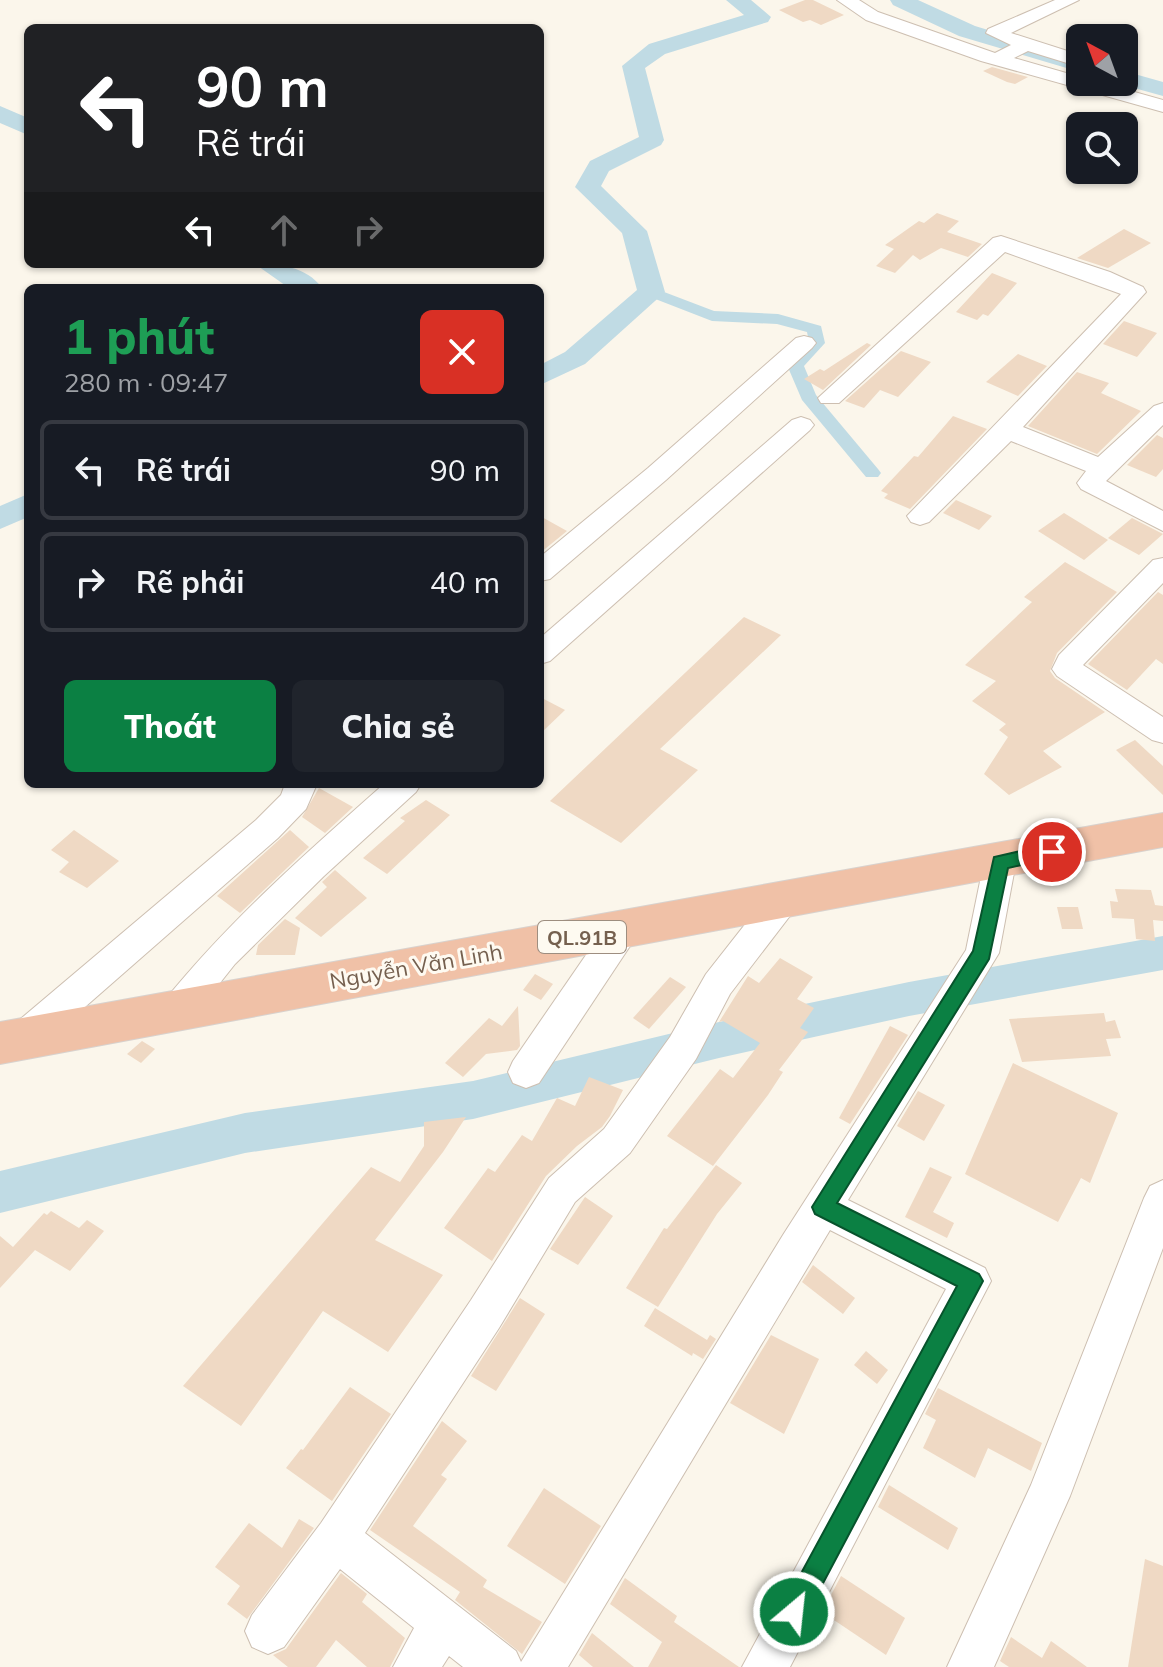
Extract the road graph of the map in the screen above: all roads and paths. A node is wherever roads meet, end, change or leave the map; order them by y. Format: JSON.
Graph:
{"nodes":[{"id":1,"x":846,"y":0,"type":"edge"},
{"id":2,"x":1070,"y":0,"type":"edge"},
{"id":3,"x":1024,"y":45,"type":"junction"},
{"id":4,"x":1066,"y":57,"type":"edge"},
{"id":5,"x":1000,"y":58,"type":"junction"},
{"id":6,"x":1163,"y":106,"type":"edge"},
{"id":7,"x":804,"y":343,"type":"dead end"},
{"id":8,"x":830,"y":398,"type":"dead end"},
{"id":9,"x":1163,"y":411,"type":"edge"},
{"id":10,"x":801,"y":425,"type":"dead end"},
{"id":11,"x":1007,"y":430,"type":"junction"},
{"id":12,"x":1102,"y":468,"type":"junction"},
{"id":13,"x":920,"y":516,"type":"dead end"},
{"id":14,"x":1163,"y":522,"type":"edge"},
{"id":15,"x":1163,"y":567,"type":"edge"},
{"id":16,"x":544,"y":569,"type":"edge"},
{"id":17,"x":544,"y":650,"type":"edge"},
{"id":18,"x":1163,"y":732,"type":"edge"},
{"id":19,"x":300,"y":788,"type":"edge"},
{"id":20,"x":401,"y":788,"type":"edge"},
{"id":21,"x":1163,"y":830,"type":"edge"},
{"id":22,"x":1000,"y":862,"type":"junction"},
{"id":23,"x":784,"y":899,"type":"junction"},
{"id":24,"x":622,"y":930,"type":"junction"},
{"id":25,"x":177,"y":1011,"type":"junction"},
{"id":26,"x":12,"y":1040,"type":"edge"},
{"id":27,"x":526,"y":1072,"type":"dead end"},
{"id":28,"x":1163,"y":1198,"type":"edge"},
{"id":29,"x":823,"y":1207,"type":"junction"},
{"id":30,"x":336,"y":1538,"type":"junction"},
{"id":31,"x":443,"y":1623,"type":"junction"},
{"id":32,"x":268,"y":1631,"type":"dead end"},
{"id":33,"x":416,"y":1667,"type":"edge"},
{"id":34,"x":500,"y":1667,"type":"edge"},
{"id":35,"x":542,"y":1667,"type":"edge"},
{"id":36,"x":765,"y":1667,"type":"edge"},
{"id":37,"x":970,"y":1667,"type":"edge"}],
"edges":[{"from":1,"to":5,"type":"street"},
{"from":2,"to":3,"type":"street"},
{"from":3,"to":4,"type":"street"},
{"from":3,"to":5,"type":"street"},
{"from":5,"to":6,"type":"street"},
{"from":7,"to":16,"type":"street"},
{"from":8,"to":11,"type":"street"},
{"from":9,"to":12,"type":"street"},
{"from":10,"to":17,"type":"street"},
{"from":11,"to":12,"type":"street"},
{"from":11,"to":13,"type":"street"},
{"from":12,"to":14,"type":"street"},
{"from":15,"to":18,"type":"street"},
{"from":19,"to":26,"type":"street"},
{"from":20,"to":25,"type":"street"},
{"from":21,"to":22,"type":"highway","name":"Nguyễn Văn Linh","number":"QL.91B"},
{"from":22,"to":23,"type":"highway","name":"Nguyễn Văn Linh","number":"QL.91B"},
{"from":22,"to":29,"type":"street"},
{"from":23,"to":24,"type":"highway","name":"Nguyễn Văn Linh","number":"QL.91B"},
{"from":23,"to":30,"type":"street"},
{"from":24,"to":25,"type":"highway","name":"Nguyễn Văn Linh","number":"QL.91B"},
{"from":24,"to":27,"type":"street"},
{"from":25,"to":26,"type":"highway","name":"Nguyễn Văn Linh","number":"QL.91B"},
{"from":28,"to":37,"type":"street"},
{"from":29,"to":35,"type":"street"},
{"from":29,"to":36,"type":"street"},
{"from":30,"to":31,"type":"street"},
{"from":30,"to":32,"type":"street"},
{"from":31,"to":33,"type":"street"},
{"from":31,"to":34,"type":"street"}]}
